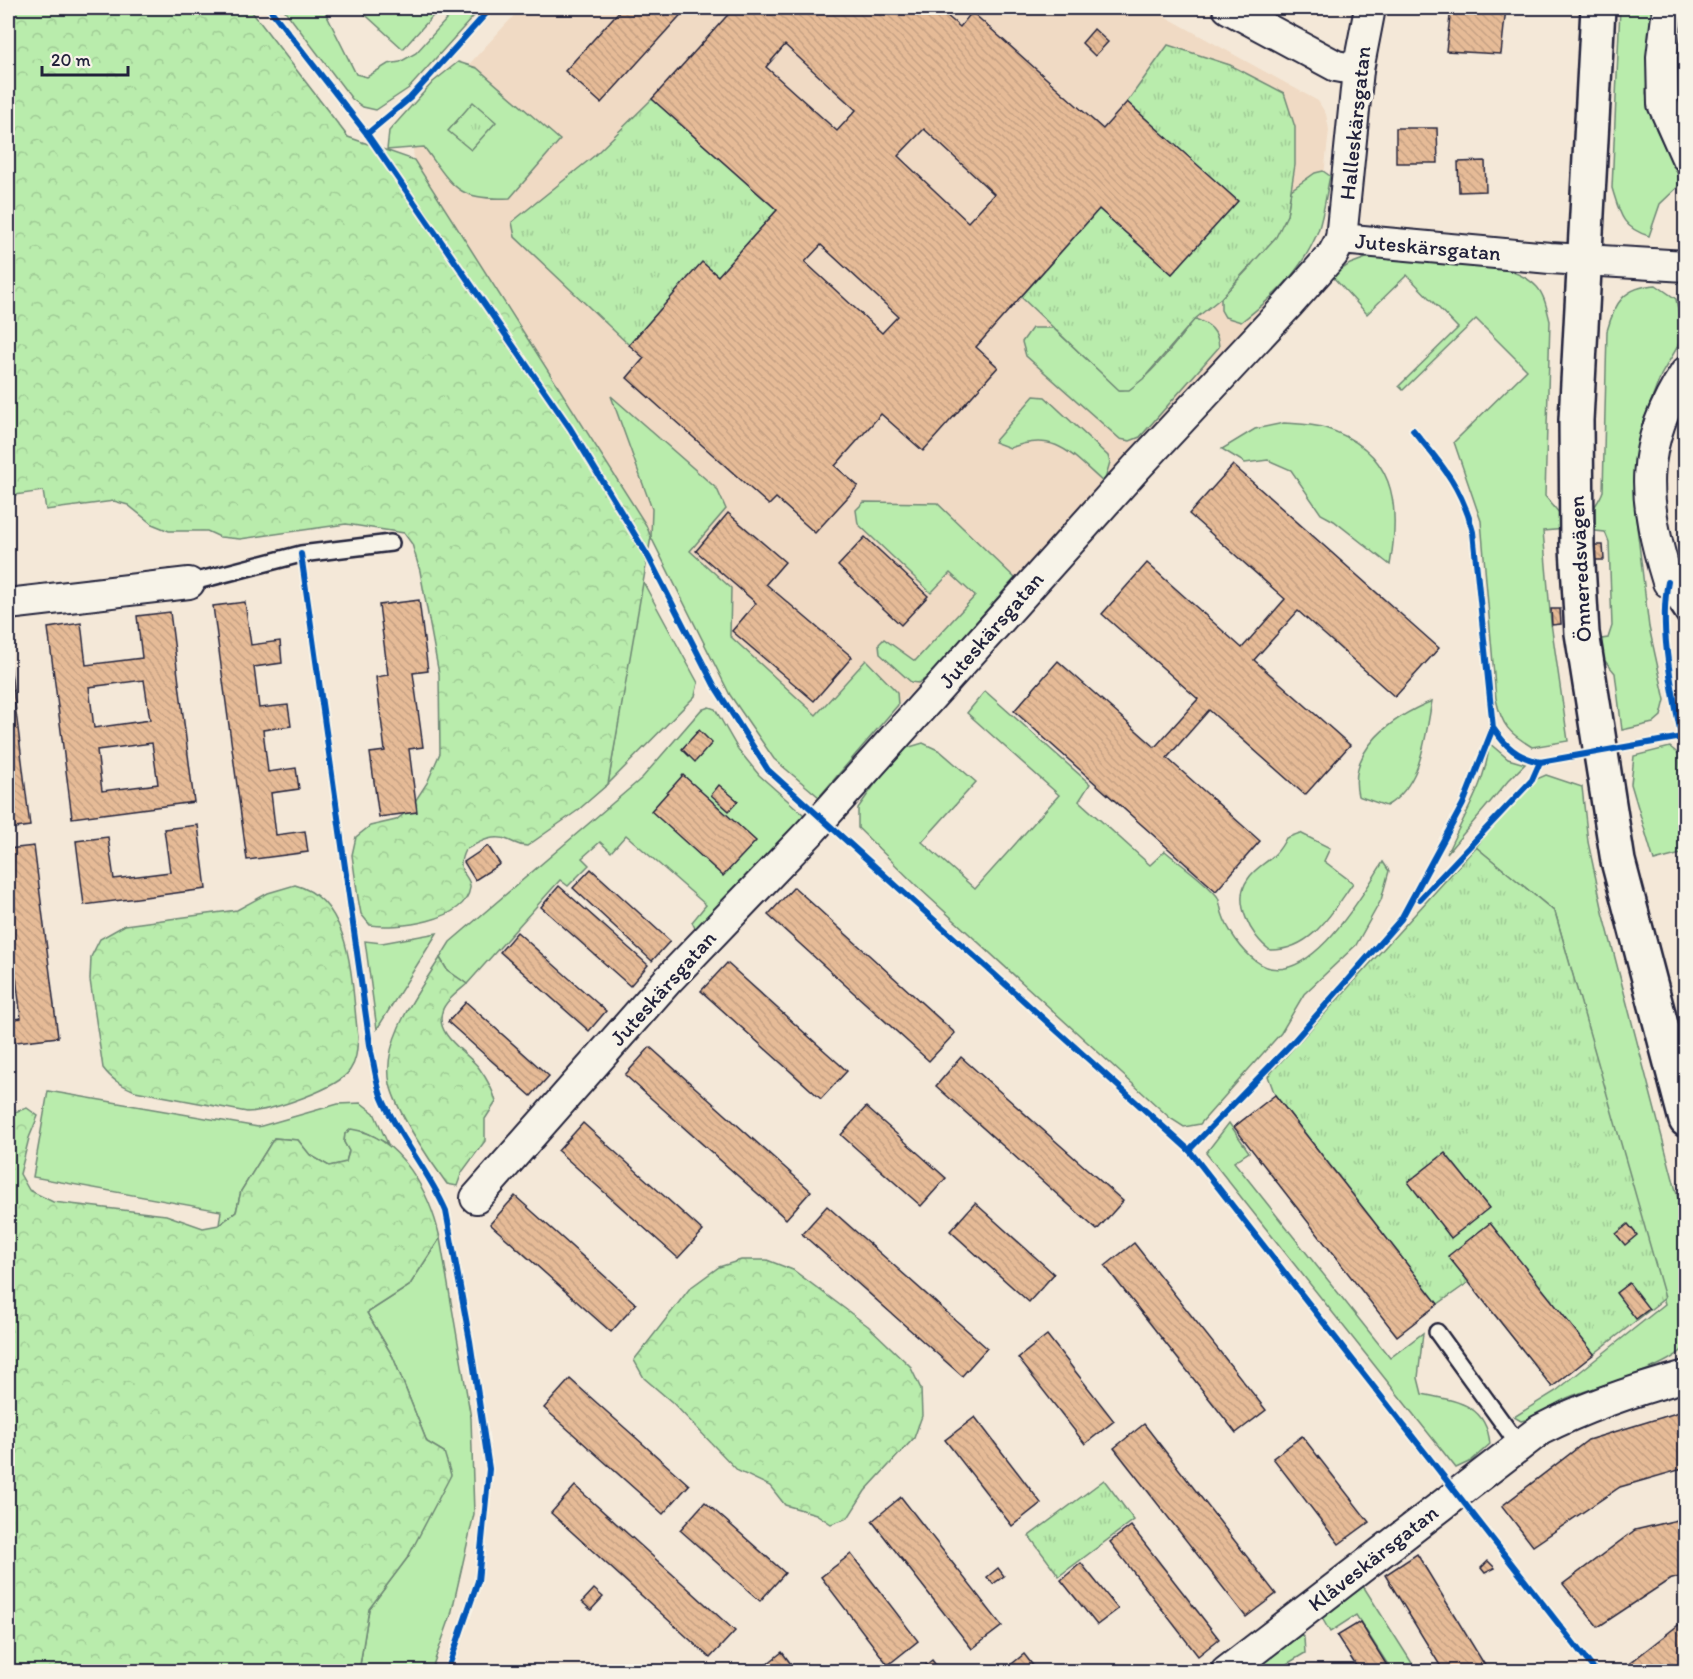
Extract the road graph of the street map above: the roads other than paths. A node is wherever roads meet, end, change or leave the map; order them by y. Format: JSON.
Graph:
{"nodes":[{"id":1,"x":1228,"y":8,"type":"edge"},
{"id":2,"x":1370,"y":8,"type":"edge"},
{"id":3,"x":1598,"y":8,"type":"edge"},
{"id":4,"x":1668,"y":8,"type":"edge"},
{"id":5,"x":1358,"y":70,"type":"junction"},
{"id":6,"x":1686,"y":156,"type":"edge"},
{"id":7,"x":1341,"y":239,"type":"junction"},
{"id":8,"x":1582,"y":259,"type":"junction"},
{"id":9,"x":1686,"y":266,"type":"edge"},
{"id":10,"x":1686,"y":372,"type":"edge"},
{"id":11,"x":391,"y":543,"type":"dead end"},
{"id":12,"x":1668,"y":582,"type":"joint"},
{"id":13,"x":189,"y":583,"type":"joint"},
{"id":14,"x":8,"y":604,"type":"edge"},
{"id":15,"x":1686,"y":618,"type":"edge"},
{"id":16,"x":1686,"y":1120,"type":"edge"},
{"id":17,"x":476,"y":1198,"type":"dead end"},
{"id":18,"x":1437,"y":1332,"type":"dead end"},
{"id":19,"x":1686,"y":1376,"type":"edge"},
{"id":20,"x":1518,"y":1444,"type":"junction"},
{"id":21,"x":1226,"y":1671,"type":"edge"}],
"edges":[{"from":1,"to":5,"type":"street"},
{"from":2,"to":5,"type":"street","name":"Halleskärsgatan"},
{"from":3,"to":8,"type":"street","name":"Önneredsvägen"},
{"from":4,"to":6,"type":"street"},
{"from":5,"to":7,"type":"street","name":"Halleskärsgatan"},
{"from":7,"to":8,"type":"street","name":"Juteskärsgatan"},
{"from":7,"to":17,"type":"street","name":"Juteskärsgatan"},
{"from":8,"to":9,"type":"street","name":"Juteskärsgatan"},
{"from":8,"to":16,"type":"street","name":"Önneredsvägen"},
{"from":10,"to":12,"type":"street"},
{"from":11,"to":13,"type":"lane"},
{"from":12,"to":15,"type":"lane"},
{"from":13,"to":14,"type":"street"},
{"from":18,"to":20,"type":"lane"},
{"from":19,"to":20,"type":"street","name":"Klåveskärsgatan"},
{"from":20,"to":21,"type":"street","name":"Klåveskärsgatan"}]}
